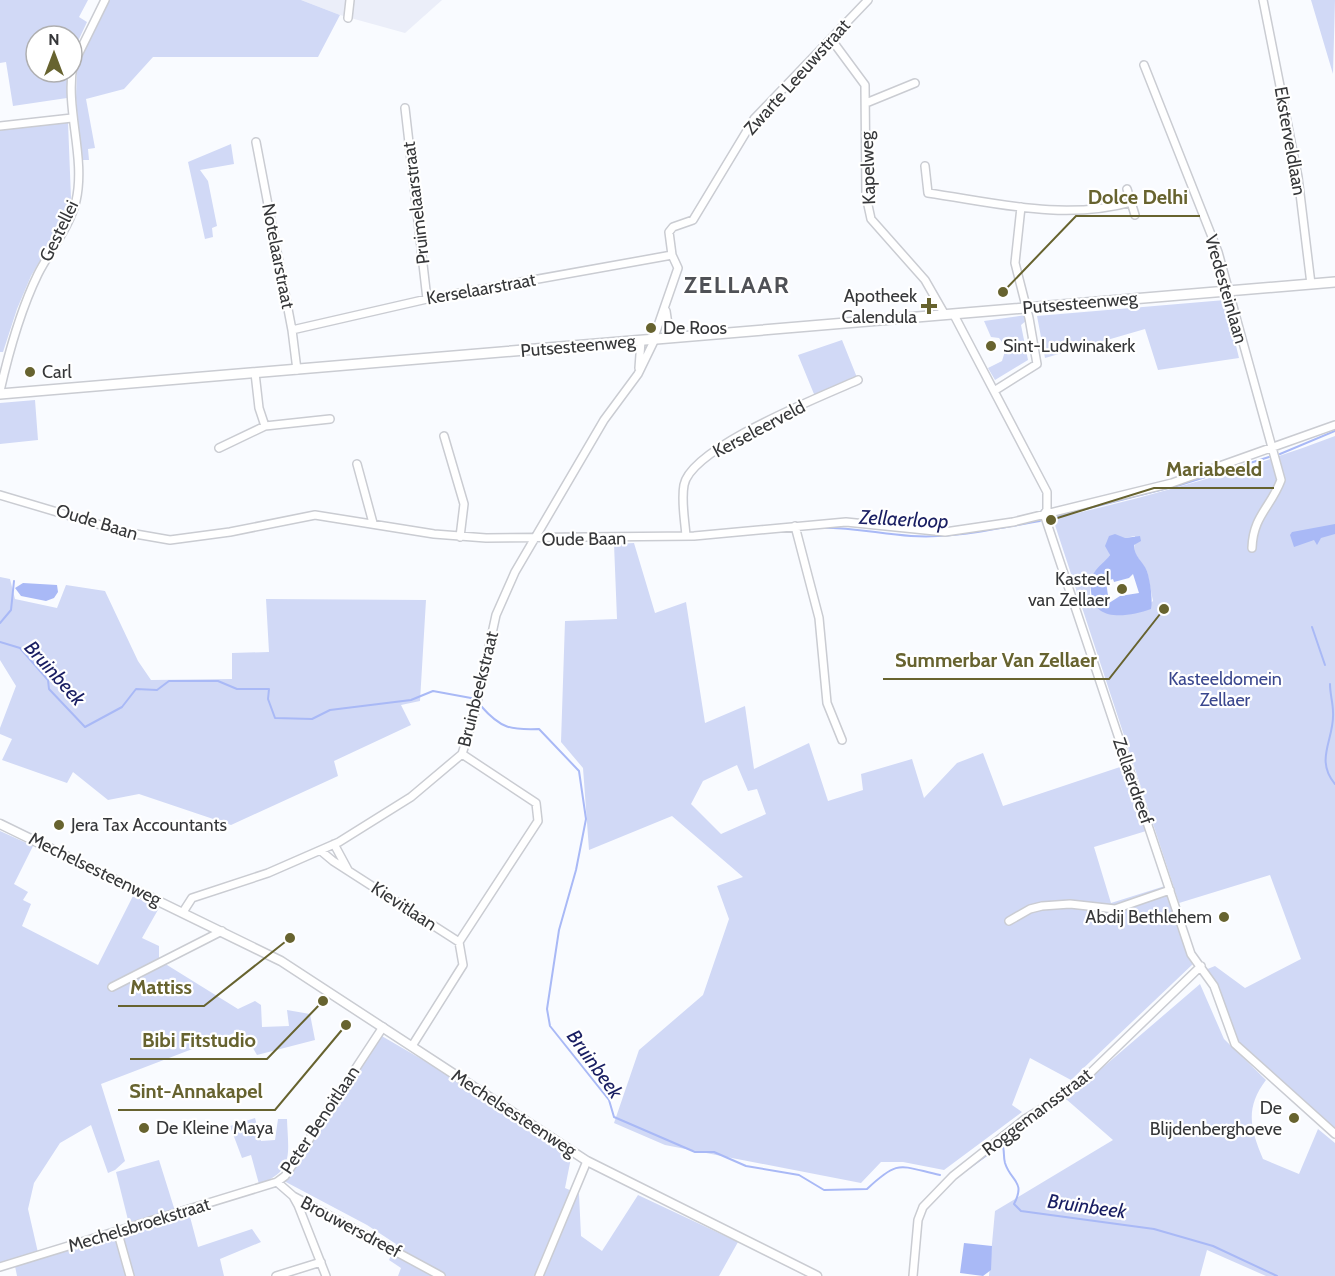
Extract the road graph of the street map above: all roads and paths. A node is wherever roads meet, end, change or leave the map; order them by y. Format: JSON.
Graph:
{"nodes":[{"id":1,"x":105,"y":0,"type":"edge"},
{"id":2,"x":350,"y":0,"type":"edge"},
{"id":3,"x":868,"y":0,"type":"edge"},
{"id":4,"x":1263,"y":0,"type":"edge"},
{"id":5,"x":348,"y":18,"type":"dead end"},
{"id":6,"x":831,"y":39,"type":"junction"},
{"id":7,"x":1144,"y":65,"type":"dead end"},
{"id":8,"x":915,"y":82,"type":"dead end"},
{"id":9,"x":866,"y":103,"type":"junction"},
{"id":10,"x":405,"y":108,"type":"dead end"},
{"id":11,"x":72,"y":118,"type":"junction"},
{"id":12,"x":0,"y":126,"type":"edge"},
{"id":13,"x":256,"y":142,"type":"dead end"},
{"id":14,"x":925,"y":166,"type":"dead end"},
{"id":15,"x":1127,"y":189,"type":"dead end"},
{"id":16,"x":1132,"y":202,"type":"junction"},
{"id":17,"x":1022,"y":207,"type":"junction"},
{"id":18,"x":1135,"y":215,"type":"dead end"},
{"id":19,"x":672,"y":255,"type":"junction"},
{"id":20,"x":1335,"y":282,"type":"edge"},
{"id":21,"x":1311,"y":284,"type":"junction"},
{"id":22,"x":1228,"y":291,"type":"junction"},
{"id":23,"x":427,"y":299,"type":"junction"},
{"id":24,"x":666,"y":308,"type":"junction"},
{"id":25,"x":1026,"y":308,"type":"junction"},
{"id":26,"x":949,"y":315,"type":"junction"},
{"id":27,"x":292,"y":330,"type":"junction"},
{"id":28,"x":670,"y":338,"type":"junction"},
{"id":29,"x":654,"y":340,"type":"junction"},
{"id":30,"x":641,"y":341,"type":"junction"},
{"id":31,"x":297,"y":370,"type":"junction"},
{"id":32,"x":255,"y":373,"type":"junction"},
{"id":33,"x":638,"y":374,"type":"junction"},
{"id":34,"x":858,"y":380,"type":"dead end"},
{"id":35,"x":994,"y":391,"type":"junction"},
{"id":36,"x":0,"y":392,"type":"edge"},
{"id":37,"x":330,"y":419,"type":"dead end"},
{"id":38,"x":1335,"y":425,"type":"edge"},
{"id":39,"x":265,"y":426,"type":"junction"},
{"id":40,"x":444,"y":436,"type":"dead end"},
{"id":41,"x":219,"y":448,"type":"dead end"},
{"id":42,"x":1271,"y":450,"type":"junction"},
{"id":43,"x":357,"y":464,"type":"dead end"},
{"id":44,"x":0,"y":495,"type":"edge"},
{"id":45,"x":1044,"y":514,"type":"junction"},
{"id":46,"x":373,"y":524,"type":"junction"},
{"id":47,"x":795,"y":526,"type":"junction"},
{"id":48,"x":686,"y":536,"type":"junction"},
{"id":49,"x":459,"y":537,"type":"junction"},
{"id":50,"x":534,"y":540,"type":"junction"},
{"id":51,"x":1252,"y":548,"type":"dead end"},
{"id":52,"x":842,"y":740,"type":"dead end"},
{"id":53,"x":462,"y":754,"type":"junction"},
{"id":54,"x":0,"y":824,"type":"edge"},
{"id":55,"x":334,"y":844,"type":"junction"},
{"id":56,"x":321,"y":851,"type":"junction"},
{"id":57,"x":348,"y":870,"type":"junction"},
{"id":58,"x":1170,"y":890,"type":"junction"},
{"id":59,"x":183,"y":912,"type":"junction"},
{"id":60,"x":1009,"y":921,"type":"dead end"},
{"id":61,"x":222,"y":931,"type":"junction"},
{"id":62,"x":459,"y":942,"type":"junction"},
{"id":63,"x":1201,"y":966,"type":"junction"},
{"id":64,"x":112,"y":987,"type":"dead end"},
{"id":65,"x":383,"y":1027,"type":"junction"},
{"id":66,"x":412,"y":1046,"type":"junction"},
{"id":67,"x":1335,"y":1134,"type":"edge"},
{"id":68,"x":587,"y":1161,"type":"junction"},
{"id":69,"x":277,"y":1182,"type":"junction"},
{"id":70,"x":293,"y":1196,"type":"junction"},
{"id":71,"x":121,"y":1232,"type":"junction"},
{"id":72,"x":321,"y":1262,"type":"junction"},
{"id":73,"x":0,"y":1267,"type":"edge"},
{"id":74,"x":130,"y":1276,"type":"edge"},
{"id":75,"x":276,"y":1276,"type":"edge"},
{"id":76,"x":326,"y":1276,"type":"edge"},
{"id":77,"x":441,"y":1276,"type":"edge"},
{"id":78,"x":539,"y":1276,"type":"edge"},
{"id":79,"x":817,"y":1276,"type":"edge"},
{"id":80,"x":913,"y":1276,"type":"edge"}],
"edges":[{"from":1,"to":11,"type":"street","name":"Gestellei"},
{"from":2,"to":5,"type":"street"},
{"from":3,"to":6,"type":"street","name":"Zwarte Leeuwstraat"},
{"from":4,"to":21,"type":"street","name":"Eksterveldlaan"},
{"from":6,"to":9,"type":"street","name":"Kapelweg"},
{"from":6,"to":19,"type":"street","name":"Zwarte Leeuwstraat"},
{"from":7,"to":22,"type":"street","name":"Vredesteinlaan"},
{"from":8,"to":9,"type":"street"},
{"from":9,"to":26,"type":"street","name":"Kapelweg"},
{"from":10,"to":23,"type":"street","name":"Pruimelaarstraat"},
{"from":11,"to":12,"type":"street"},
{"from":11,"to":36,"type":"street","name":"Gestellei"},
{"from":13,"to":27,"type":"street","name":"Notelaarstraat"},
{"from":14,"to":17,"type":"street"},
{"from":15,"to":16,"type":"street"},
{"from":16,"to":17,"type":"street"},
{"from":16,"to":18,"type":"street"},
{"from":17,"to":25,"type":"street"},
{"from":19,"to":23,"type":"street","name":"Kerselaarstraat"},
{"from":19,"to":24,"type":"street","name":"Zwarte Leeuwstraat"},
{"from":20,"to":21,"type":"main road","name":"Putsesteenweg"},
{"from":21,"to":22,"type":"main road","name":"Putsesteenweg"},
{"from":22,"to":25,"type":"main road","name":"Putsesteenweg"},
{"from":22,"to":42,"type":"street","name":"Vredesteinlaan"},
{"from":23,"to":27,"type":"street","name":"Kerselaarstraat"},
{"from":24,"to":28,"type":"street","name":"Zwarte Leeuwstraat"},
{"from":24,"to":29,"type":"street","name":"Zwarte Leeuwstraat"},
{"from":25,"to":26,"type":"main road","name":"Putsesteenweg"},
{"from":25,"to":35,"type":"street"},
{"from":26,"to":28,"type":"main road","name":"Putsesteenweg"},
{"from":26,"to":35,"type":"street","name":"Zellaerdreef"},
{"from":27,"to":31,"type":"street","name":"Notelaarstraat"},
{"from":28,"to":29,"type":"main road","name":"Putsesteenweg"},
{"from":29,"to":30,"type":"main road","name":"Putsesteenweg"},
{"from":29,"to":33,"type":"street","name":"Bruinbeekstraat"},
{"from":30,"to":31,"type":"main road","name":"Putsesteenweg"},
{"from":30,"to":33,"type":"street"},
{"from":31,"to":32,"type":"main road","name":"Putsesteenweg"},
{"from":32,"to":36,"type":"main road","name":"Putsesteenweg"},
{"from":32,"to":39,"type":"street"},
{"from":33,"to":50,"type":"street","name":"Bruinbeekstraat"},
{"from":34,"to":48,"type":"street","name":"Kerseleerveld"},
{"from":35,"to":45,"type":"street","name":"Zellaerdreef"},
{"from":37,"to":39,"type":"street"},
{"from":38,"to":42,"type":"street","name":"Oude Baan"},
{"from":39,"to":41,"type":"street"},
{"from":40,"to":49,"type":"street"},
{"from":42,"to":45,"type":"street","name":"Oude Baan"},
{"from":42,"to":51,"type":"street","name":"Vredesteinlaan"},
{"from":43,"to":46,"type":"street"},
{"from":44,"to":46,"type":"street","name":"Oude Baan"},
{"from":45,"to":47,"type":"street","name":"Oude Baan"},
{"from":45,"to":58,"type":"street","name":"Zellaerdreef"},
{"from":46,"to":49,"type":"street","name":"Oude Baan"},
{"from":47,"to":48,"type":"street","name":"Oude Baan"},
{"from":47,"to":52,"type":"street"},
{"from":48,"to":50,"type":"street","name":"Oude Baan"},
{"from":49,"to":50,"type":"street","name":"Oude Baan"},
{"from":50,"to":53,"type":"street","name":"Bruinbeekstraat"},
{"from":53,"to":55,"type":"street","name":"Bruinbeekstraat"},
{"from":53,"to":62,"type":"street"},
{"from":54,"to":59,"type":"street","name":"Mechelsesteenweg"},
{"from":55,"to":56,"type":"street","name":"Bruinbeekstraat"},
{"from":55,"to":57,"type":"street","name":"Kievitlaan"},
{"from":56,"to":57,"type":"street","name":"Kievitlaan"},
{"from":56,"to":59,"type":"street","name":"Bruinbeekstraat"},
{"from":57,"to":62,"type":"street","name":"Kievitlaan"},
{"from":58,"to":60,"type":"street"},
{"from":58,"to":63,"type":"street","name":"Zellaerdreef"},
{"from":59,"to":61,"type":"street","name":"Mechelsesteenweg"},
{"from":61,"to":64,"type":"street"},
{"from":61,"to":65,"type":"street","name":"Mechelsesteenweg"},
{"from":62,"to":66,"type":"street"},
{"from":63,"to":67,"type":"street","name":"Zellaerdreef"},
{"from":63,"to":80,"type":"street","name":"Roggemansstraat"},
{"from":65,"to":66,"type":"street","name":"Mechelsesteenweg"},
{"from":65,"to":69,"type":"street","name":"Peter Benoitlaan"},
{"from":66,"to":68,"type":"street","name":"Mechelsesteenweg"},
{"from":68,"to":78,"type":"street"},
{"from":68,"to":79,"type":"street","name":"Mechelsesteenweg"},
{"from":69,"to":70,"type":"street","name":"Peter Benoitlaan"},
{"from":69,"to":71,"type":"street","name":"Mechelsbroekstraat"},
{"from":70,"to":72,"type":"street","name":"Peter Benoitlaan"},
{"from":70,"to":77,"type":"street","name":"Brouwersdreef"},
{"from":71,"to":73,"type":"street","name":"Mechelsbroekstraat"},
{"from":71,"to":74,"type":"street"},
{"from":72,"to":75,"type":"street"},
{"from":72,"to":76,"type":"street","name":"Peter Benoitlaan"}]}
